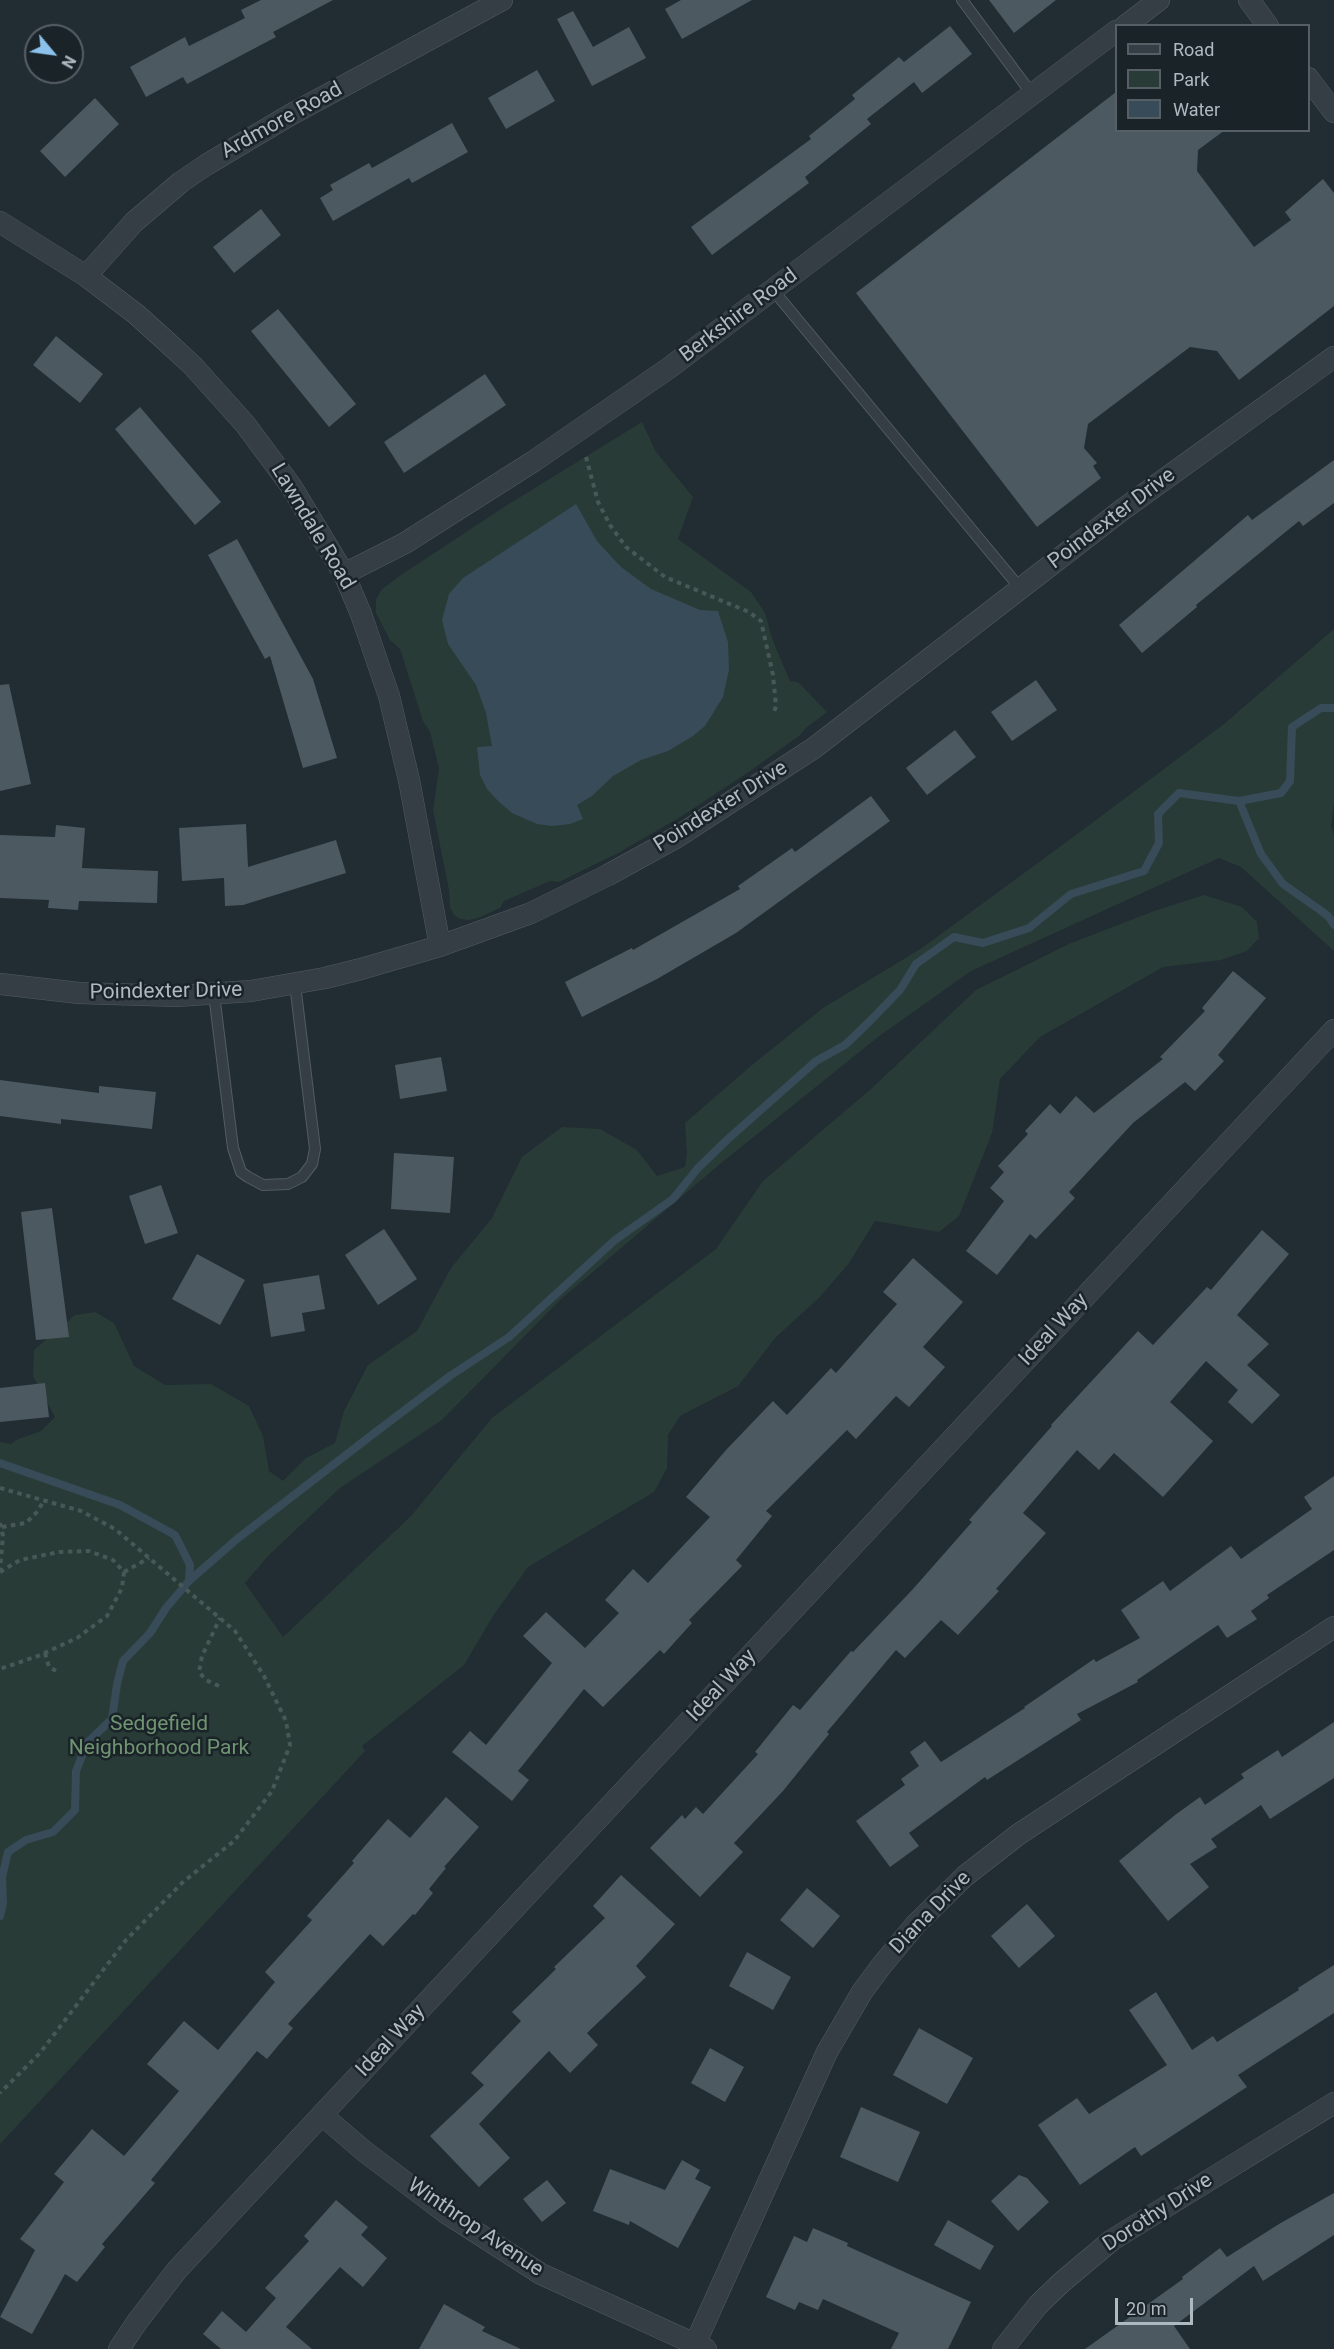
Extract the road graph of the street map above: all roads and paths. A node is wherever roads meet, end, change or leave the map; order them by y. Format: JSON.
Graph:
{"nodes":[{"id":1,"x":502,"y":0,"type":"edge"},
{"id":2,"x":962,"y":0,"type":"edge"},
{"id":3,"x":1160,"y":0,"type":"edge"},
{"id":4,"x":1249,"y":0,"type":"edge"},
{"id":5,"x":1128,"y":24,"type":"edge"},
{"id":6,"x":1267,"y":24,"type":"edge"},
{"id":7,"x":1115,"y":32,"type":"edge"},
{"id":8,"x":1310,"y":81,"type":"edge"},
{"id":9,"x":1032,"y":94,"type":"junction"},
{"id":10,"x":1334,"y":112,"type":"edge"},
{"id":11,"x":0,"y":222,"type":"edge"},
{"id":12,"x":86,"y":276,"type":"junction"},
{"id":13,"x":773,"y":290,"type":"junction"},
{"id":14,"x":1334,"y":357,"type":"edge"},
{"id":15,"x":586,"y":457,"type":"dead end"},
{"id":16,"x":344,"y":574,"type":"junction"},
{"id":17,"x":1020,"y":588,"type":"junction"},
{"id":18,"x":773,"y":715,"type":"dead end"},
{"id":19,"x":440,"y":946,"type":"junction"},
{"id":20,"x":0,"y":984,"type":"edge"},
{"id":21,"x":295,"y":984,"type":"junction"},
{"id":22,"x":214,"y":994,"type":"junction"},
{"id":23,"x":1333,"y":1033,"type":"edge"},
{"id":24,"x":0,"y":1488,"type":"edge"},
{"id":25,"x":44,"y":1500,"type":"junction"},
{"id":26,"x":1,"y":1525,"type":"edge"},
{"id":27,"x":149,"y":1558,"type":"junction"},
{"id":28,"x":0,"y":1571,"type":"edge"},
{"id":29,"x":124,"y":1572,"type":"junction"},
{"id":30,"x":220,"y":1617,"type":"junction"},
{"id":31,"x":1334,"y":1627,"type":"edge"},
{"id":32,"x":45,"y":1653,"type":"junction"},
{"id":33,"x":0,"y":1669,"type":"edge"},
{"id":34,"x":60,"y":1673,"type":"dead end"},
{"id":35,"x":219,"y":1686,"type":"dead end"},
{"id":36,"x":0,"y":2094,"type":"edge"},
{"id":37,"x":1334,"y":2103,"type":"edge"},
{"id":38,"x":322,"y":2115,"type":"junction"},
{"id":39,"x":701,"y":2346,"type":"edge"},
{"id":40,"x":119,"y":2349,"type":"edge"},
{"id":41,"x":1003,"y":2349,"type":"edge"}],
"edges":[{"from":1,"to":12,"type":"street","name":"Ardmore Road"},
{"from":2,"to":9,"type":"lane"},
{"from":3,"to":5,"type":"street"},
{"from":4,"to":6,"type":"street"},
{"from":7,"to":9,"type":"street","name":"Berkshire Road"},
{"from":8,"to":10,"type":"street"},
{"from":9,"to":13,"type":"street","name":"Berkshire Road"},
{"from":11,"to":12,"type":"street","name":"Lawndale Road"},
{"from":12,"to":16,"type":"street","name":"Lawndale Road"},
{"from":13,"to":16,"type":"street","name":"Berkshire Road"},
{"from":13,"to":17,"type":"lane"},
{"from":14,"to":17,"type":"street","name":"Poindexter Drive"},
{"from":15,"to":18,"type":"path"},
{"from":16,"to":19,"type":"street","name":"Lawndale Road"},
{"from":17,"to":19,"type":"street","name":"Poindexter Drive"},
{"from":19,"to":21,"type":"street","name":"Poindexter Drive"},
{"from":20,"to":22,"type":"street","name":"Poindexter Drive"},
{"from":21,"to":22,"type":"street","name":"Poindexter Drive"},
{"from":21,"to":22,"type":"lane"},
{"from":23,"to":38,"type":"street","name":"Ideal Way"},
{"from":24,"to":25,"type":"path"},
{"from":25,"to":26,"type":"path"},
{"from":25,"to":27,"type":"path"},
{"from":26,"to":28,"type":"path"},
{"from":27,"to":29,"type":"path"},
{"from":27,"to":30,"type":"path"},
{"from":28,"to":29,"type":"path"},
{"from":29,"to":32,"type":"path"},
{"from":30,"to":35,"type":"path"},
{"from":30,"to":36,"type":"path"},
{"from":31,"to":39,"type":"street","name":"Diana Drive"},
{"from":32,"to":33,"type":"path"},
{"from":32,"to":34,"type":"path"},
{"from":37,"to":41,"type":"street","name":"Dorothy Drive"},
{"from":38,"to":39,"type":"street","name":"Winthrop Avenue"},
{"from":38,"to":40,"type":"street","name":"Ideal Way"}]}
